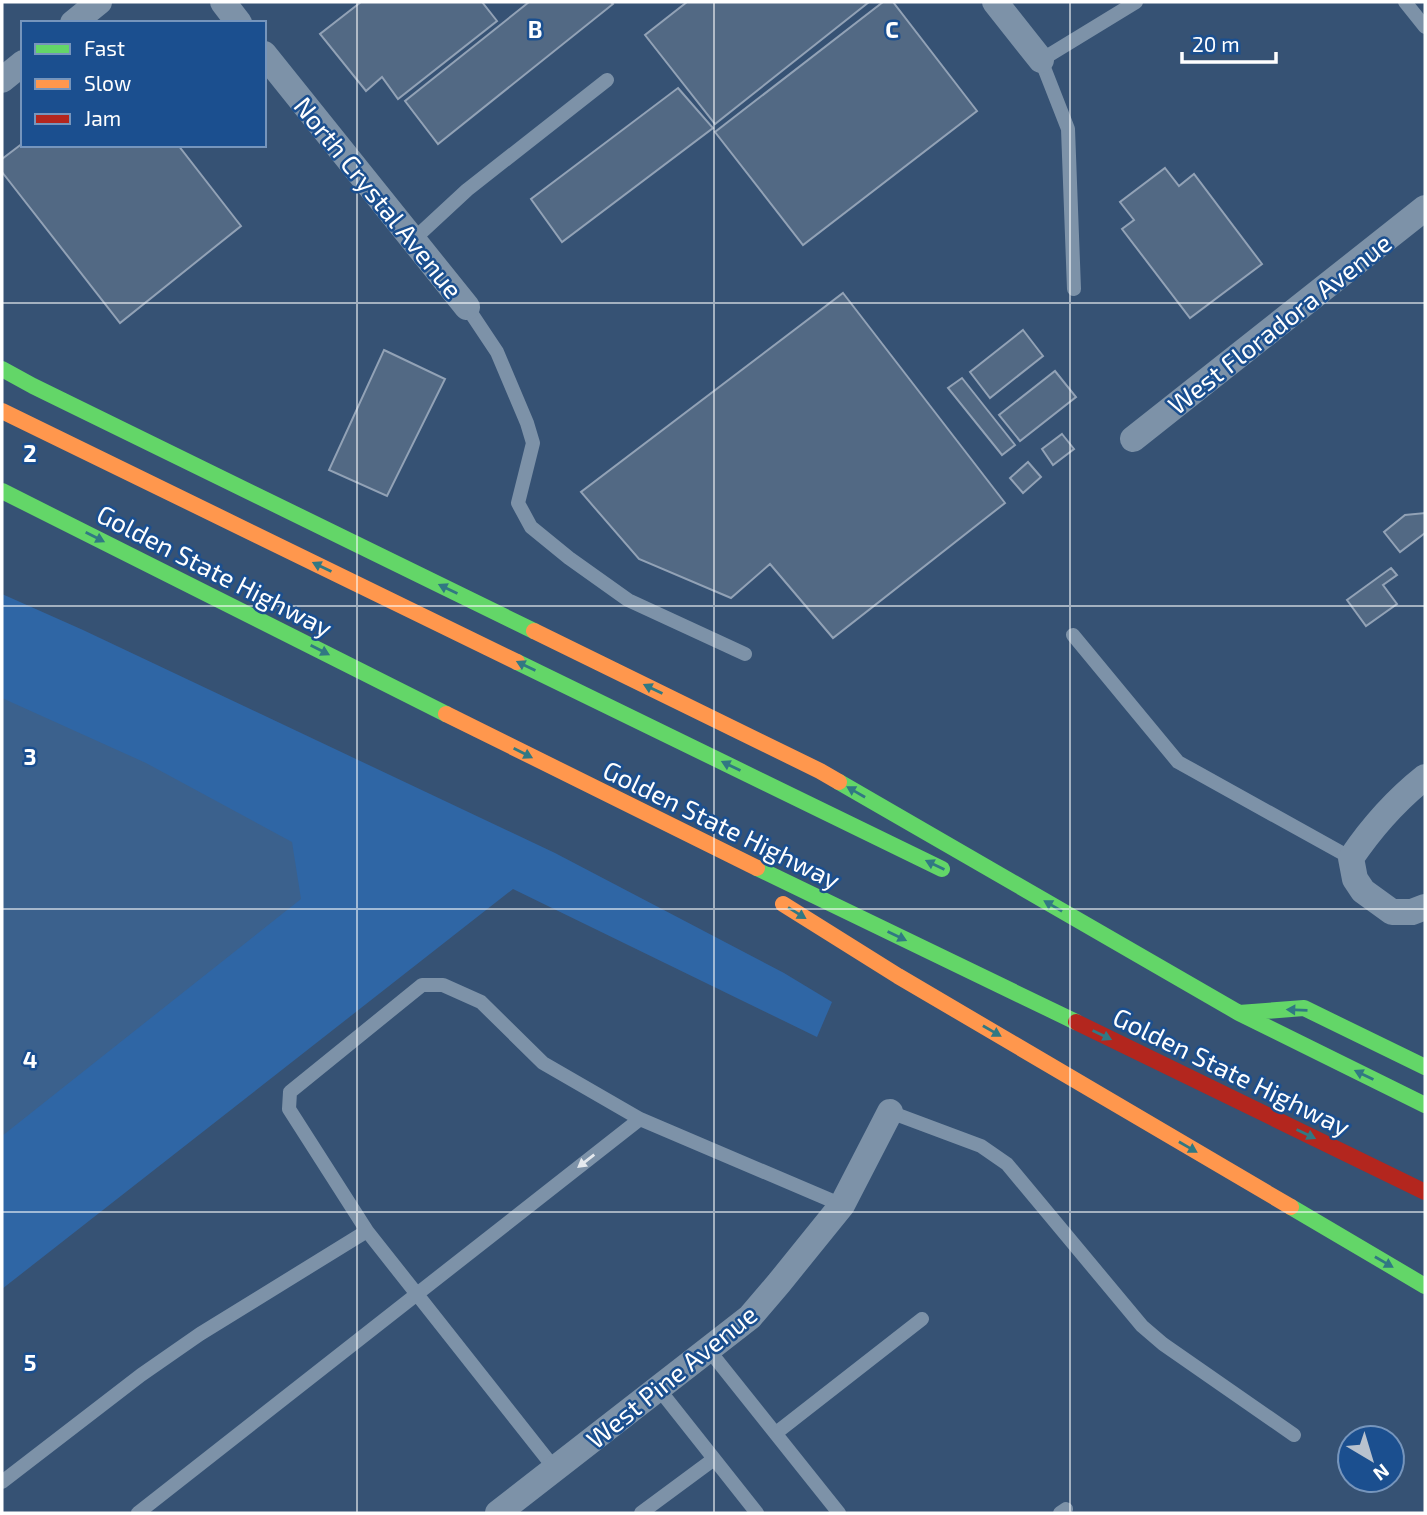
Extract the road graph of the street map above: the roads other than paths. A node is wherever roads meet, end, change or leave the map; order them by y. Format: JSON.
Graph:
{"nodes":[{"id":1,"x":99,"y":2,"type":"edge"},
{"id":2,"x":223,"y":2,"type":"edge"},
{"id":3,"x":995,"y":2,"type":"edge"},
{"id":4,"x":1136,"y":2,"type":"edge"},
{"id":5,"x":1405,"y":2,"type":"edge"},
{"id":6,"x":75,"y":21,"type":"edge"},
{"id":7,"x":237,"y":21,"type":"edge"},
{"id":8,"x":1425,"y":27,"type":"edge"},
{"id":9,"x":266,"y":56,"type":"edge"},
{"id":10,"x":1041,"y":60,"type":"junction"},
{"id":11,"x":21,"y":65,"type":"edge"},
{"id":12,"x":2,"y":80,"type":"edge"},
{"id":13,"x":607,"y":80,"type":"dead end"},
{"id":14,"x":1425,"y":208,"type":"edge"},
{"id":15,"x":413,"y":240,"type":"junction"},
{"id":16,"x":1074,"y":289,"type":"dead end"},
{"id":17,"x":467,"y":307,"type":"joint"},
{"id":18,"x":2,"y":369,"type":"edge"},
{"id":19,"x":2,"y":411,"type":"edge"},
{"id":20,"x":1133,"y":439,"type":"dead end"},
{"id":21,"x":2,"y":493,"type":"edge"},
{"id":22,"x":1073,"y":635,"type":"dead end"},
{"id":23,"x":745,"y":654,"type":"dead end"},
{"id":24,"x":1425,"y":777,"type":"edge"},
{"id":25,"x":615,"y":799,"type":"junction"},
{"id":26,"x":1351,"y":858,"type":"junction"},
{"id":27,"x":733,"y":873,"type":"dead end"},
{"id":28,"x":951,"y":873,"type":"dead end"},
{"id":29,"x":768,"y":895,"type":"dead end"},
{"id":30,"x":1425,"y":907,"type":"edge"},
{"id":31,"x":1039,"y":916,"type":"dead end"},
{"id":32,"x":1239,"y":1013,"type":"junction"},
{"id":33,"x":1425,"y":1067,"type":"edge"},
{"id":34,"x":1425,"y":1105,"type":"edge"},
{"id":35,"x":890,"y":1112,"type":"joint"},
{"id":36,"x":640,"y":1119,"type":"junction"},
{"id":37,"x":1425,"y":1192,"type":"edge"},
{"id":38,"x":842,"y":1205,"type":"junction"},
{"id":39,"x":367,"y":1231,"type":"junction"},
{"id":40,"x":1425,"y":1286,"type":"edge"},
{"id":41,"x":417,"y":1293,"type":"junction"},
{"id":42,"x":922,"y":1319,"type":"dead end"},
{"id":43,"x":708,"y":1349,"type":"junction"},
{"id":44,"x":658,"y":1388,"type":"junction"},
{"id":45,"x":776,"y":1433,"type":"junction"},
{"id":46,"x":1294,"y":1435,"type":"dead end"},
{"id":47,"x":714,"y":1459,"type":"junction"},
{"id":48,"x":555,"y":1469,"type":"junction"},
{"id":49,"x":2,"y":1482,"type":"edge"},
{"id":50,"x":138,"y":1513,"type":"edge"},
{"id":51,"x":498,"y":1513,"type":"edge"},
{"id":52,"x":641,"y":1513,"type":"edge"},
{"id":53,"x":757,"y":1513,"type":"edge"},
{"id":54,"x":839,"y":1513,"type":"edge"}],
"edges":[{"from":1,"to":6,"type":"street"},
{"from":2,"to":7,"type":"street"},
{"from":3,"to":10,"type":"street"},
{"from":4,"to":10,"type":"lane"},
{"from":5,"to":8,"type":"lane"},
{"from":9,"to":15,"type":"street","name":"North Crystal Avenue"},
{"from":10,"to":16,"type":"lane"},
{"from":11,"to":12,"type":"street"},
{"from":13,"to":15,"type":"lane"},
{"from":14,"to":20,"type":"street","name":"West Floradora Avenue"},
{"from":15,"to":17,"type":"street","name":"North Crystal Avenue"},
{"from":17,"to":23,"type":"lane"},
{"from":32,"to":18,"type":"highway","one_way":true},
{"from":28,"to":19,"type":"highway","name":"Golden State Highway","one_way":true},
{"from":21,"to":25,"type":"highway","name":"Golden State Highway","one_way":true},
{"from":22,"to":26,"type":"lane"},
{"from":24,"to":26,"type":"street"},
{"from":25,"to":27,"type":"highway"},
{"from":25,"to":37,"type":"highway","name":"Golden State Highway","one_way":true},
{"from":26,"to":30,"type":"street"},
{"from":29,"to":40,"type":"highway","one_way":true},
{"from":31,"to":32,"type":"highway","name":"Golden State Highway"},
{"from":33,"to":32,"type":"highway","one_way":true},
{"from":34,"to":32,"type":"highway","name":"Golden State Highway","one_way":true},
{"from":35,"to":38,"type":"street","name":"West Pine Avenue"},
{"from":35,"to":46,"type":"lane"},
{"from":36,"to":38,"type":"lane"},
{"from":36,"to":39,"type":"lane"},
{"from":36,"to":41,"type":"lane","one_way":true},
{"from":38,"to":43,"type":"street","name":"West Pine Avenue"},
{"from":39,"to":41,"type":"lane"},
{"from":39,"to":49,"type":"lane"},
{"from":41,"to":48,"type":"lane"},
{"from":41,"to":50,"type":"lane"},
{"from":42,"to":45,"type":"lane"},
{"from":43,"to":44,"type":"street","name":"West Pine Avenue"},
{"from":43,"to":45,"type":"lane"},
{"from":44,"to":47,"type":"lane"},
{"from":44,"to":48,"type":"street","name":"West Pine Avenue"},
{"from":45,"to":54,"type":"lane"},
{"from":47,"to":52,"type":"lane"},
{"from":47,"to":53,"type":"lane"},
{"from":48,"to":51,"type":"street","name":"West Pine Avenue"}]}
